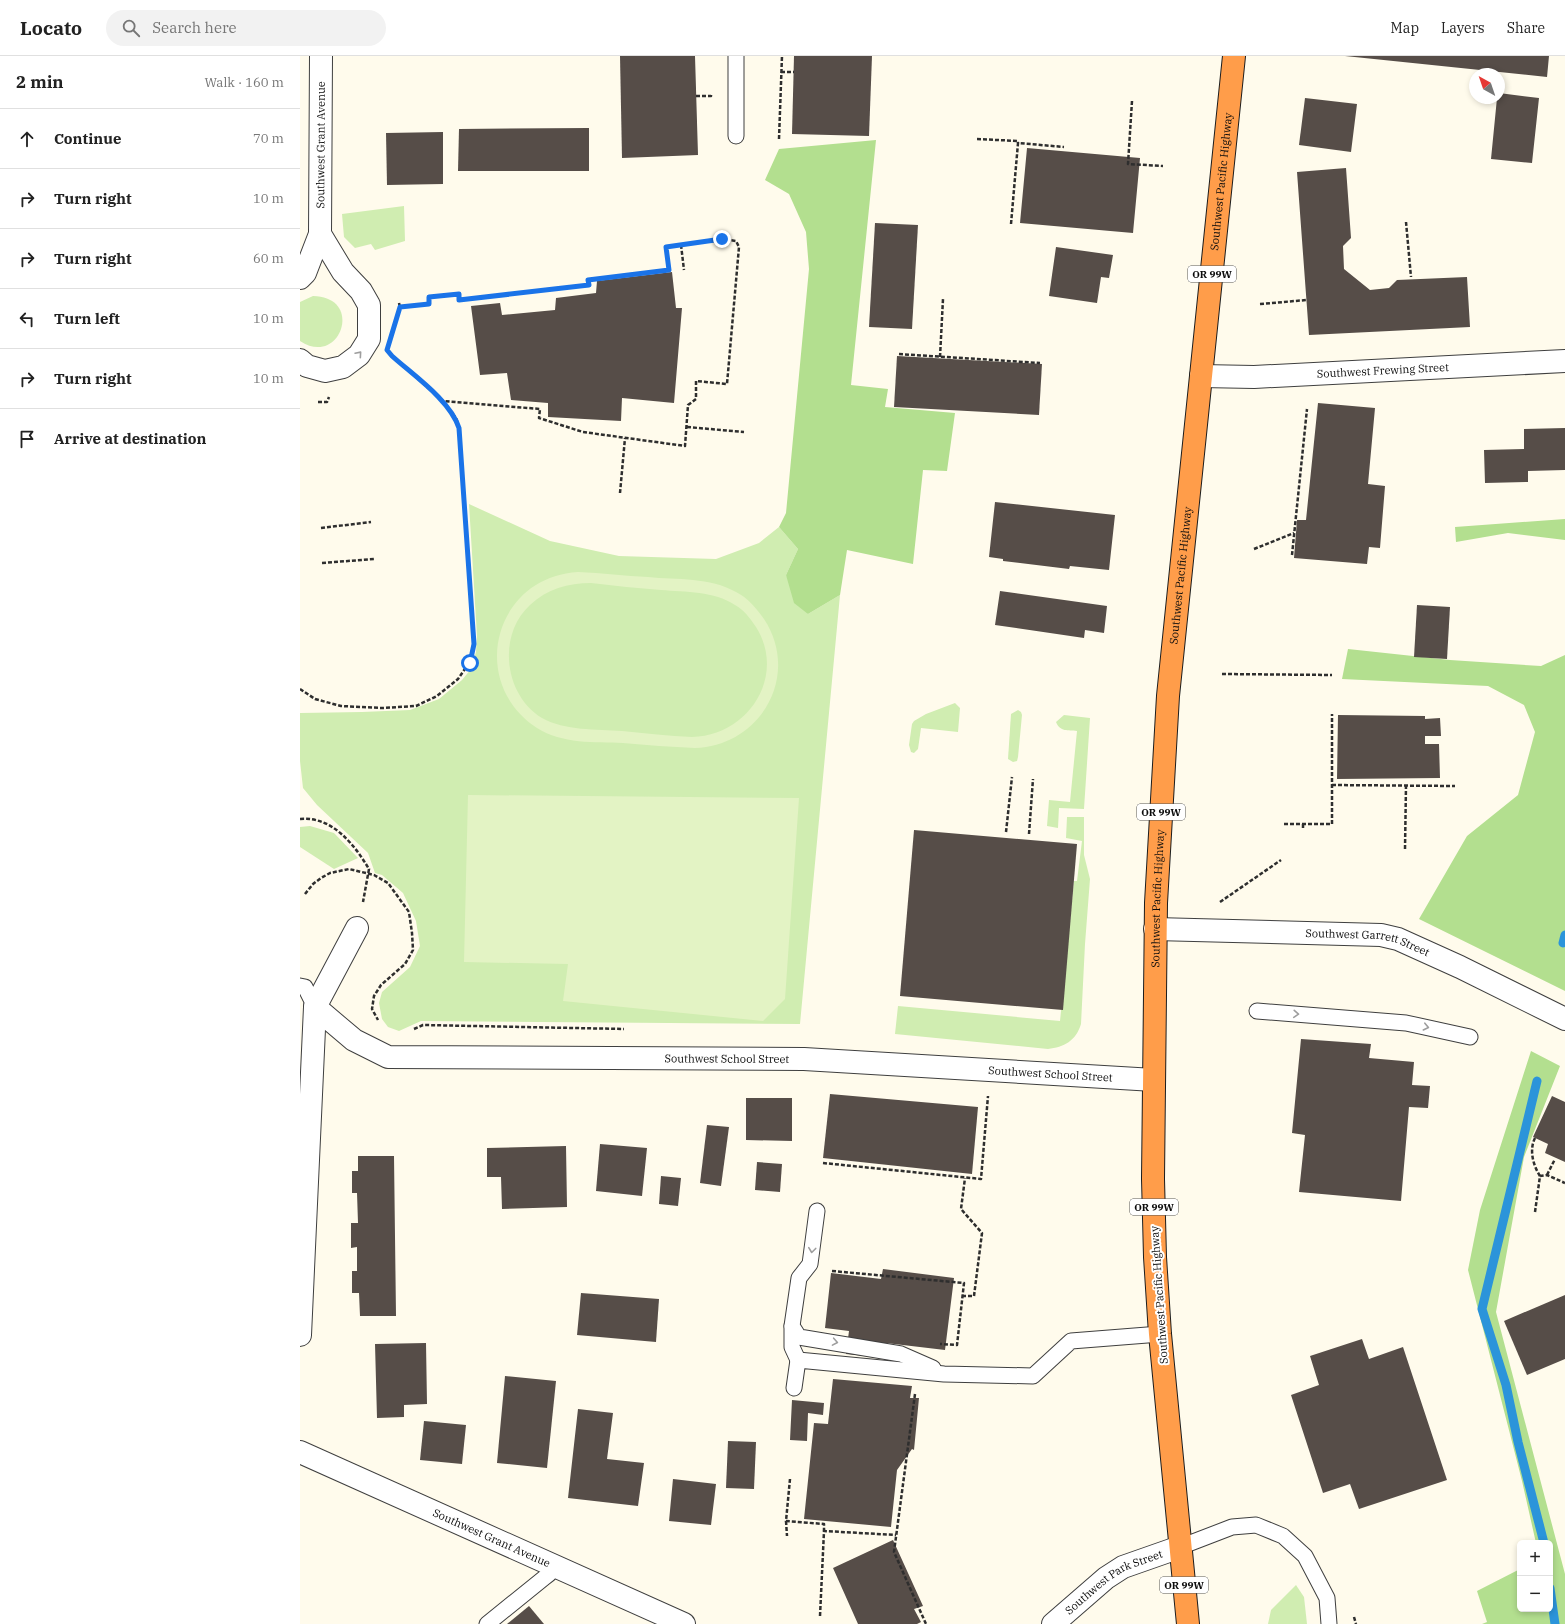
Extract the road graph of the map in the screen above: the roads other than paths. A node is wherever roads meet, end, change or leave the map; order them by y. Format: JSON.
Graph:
{"nodes":[{"id":1,"x":321,"y":56,"type":"edge"},
{"id":2,"x":736,"y":56,"type":"edge"},
{"id":3,"x":1234,"y":56,"type":"edge"},
{"id":4,"x":736,"y":136,"type":"dead end"},
{"id":5,"x":320,"y":234,"type":"junction"},
{"id":6,"x":300,"y":278,"type":"edge"},
{"id":7,"x":300,"y":360,"type":"edge"},
{"id":8,"x":1565,"y":361,"type":"edge"},
{"id":9,"x":1201,"y":376,"type":"junction"},
{"id":10,"x":357,"y":928,"type":"road end"},
{"id":11,"x":1155,"y":929,"type":"junction"},
{"id":12,"x":300,"y":986,"type":"edge"},
{"id":13,"x":315,"y":1007,"type":"junction"},
{"id":14,"x":1258,"y":1012,"type":"dead end"},
{"id":15,"x":1565,"y":1019,"type":"edge"},
{"id":16,"x":1470,"y":1037,"type":"dead end"},
{"id":17,"x":1154,"y":1080,"type":"junction"},
{"id":18,"x":817,"y":1211,"type":"dead end"},
{"id":19,"x":792,"y":1326,"type":"junction"},
{"id":20,"x":1160,"y":1334,"type":"junction"},
{"id":21,"x":300,"y":1335,"type":"edge"},
{"id":22,"x":798,"y":1360,"type":"junction"},
{"id":23,"x":944,"y":1374,"type":"junction"},
{"id":24,"x":794,"y":1388,"type":"dead end"},
{"id":25,"x":300,"y":1452,"type":"edge"},
{"id":26,"x":1180,"y":1547,"type":"junction"},
{"id":27,"x":552,"y":1565,"type":"junction"},
{"id":28,"x":487,"y":1624,"type":"edge"},
{"id":29,"x":684,"y":1624,"type":"edge"},
{"id":30,"x":1053,"y":1624,"type":"edge"},
{"id":31,"x":1188,"y":1624,"type":"edge"},
{"id":32,"x":1329,"y":1624,"type":"edge"}],
"edges":[{"from":1,"to":5,"type":"street","name":"Southwest Grant Avenue"},
{"from":2,"to":4,"type":"lane"},
{"from":3,"to":9,"type":"highway","name":"Southwest Pacific Highway","number":"OR 99W"},
{"from":5,"to":6,"type":"street","name":"Southwest Grant Avenue"},
{"from":7,"to":5,"type":"street","one_way":true},
{"from":8,"to":9,"type":"street","name":"Southwest Frewing Street"},
{"from":9,"to":11,"type":"highway","name":"Southwest Pacific Highway","number":"OR 99W"},
{"from":10,"to":13,"type":"street"},
{"from":11,"to":15,"type":"street","name":"Southwest Garrett Street"},
{"from":11,"to":17,"type":"highway","name":"Southwest Pacific Highway","number":"OR 99W"},
{"from":12,"to":13,"type":"lane"},
{"from":13,"to":17,"type":"street","name":"Southwest School Street"},
{"from":13,"to":21,"type":"street"},
{"from":14,"to":16,"type":"lane","one_way":true},
{"from":17,"to":20,"type":"highway","name":"Southwest Pacific Highway","number":"OR 99W"},
{"from":18,"to":19,"type":"lane","one_way":true},
{"from":19,"to":22,"type":"lane"},
{"from":19,"to":23,"type":"lane","one_way":true},
{"from":20,"to":23,"type":"lane"},
{"from":20,"to":26,"type":"highway","name":"Southwest Pacific Highway","number":"OR 99W"},
{"from":22,"to":23,"type":"lane"},
{"from":22,"to":24,"type":"lane"},
{"from":25,"to":27,"type":"street","name":"Southwest Grant Avenue"},
{"from":26,"to":30,"type":"street","name":"Southwest Park Street"},
{"from":26,"to":31,"type":"highway","name":"Southwest Pacific Highway","number":"OR 99W"},
{"from":26,"to":32,"type":"lane"},
{"from":27,"to":28,"type":"lane"},
{"from":27,"to":29,"type":"street","name":"Southwest Grant Avenue"}]}
